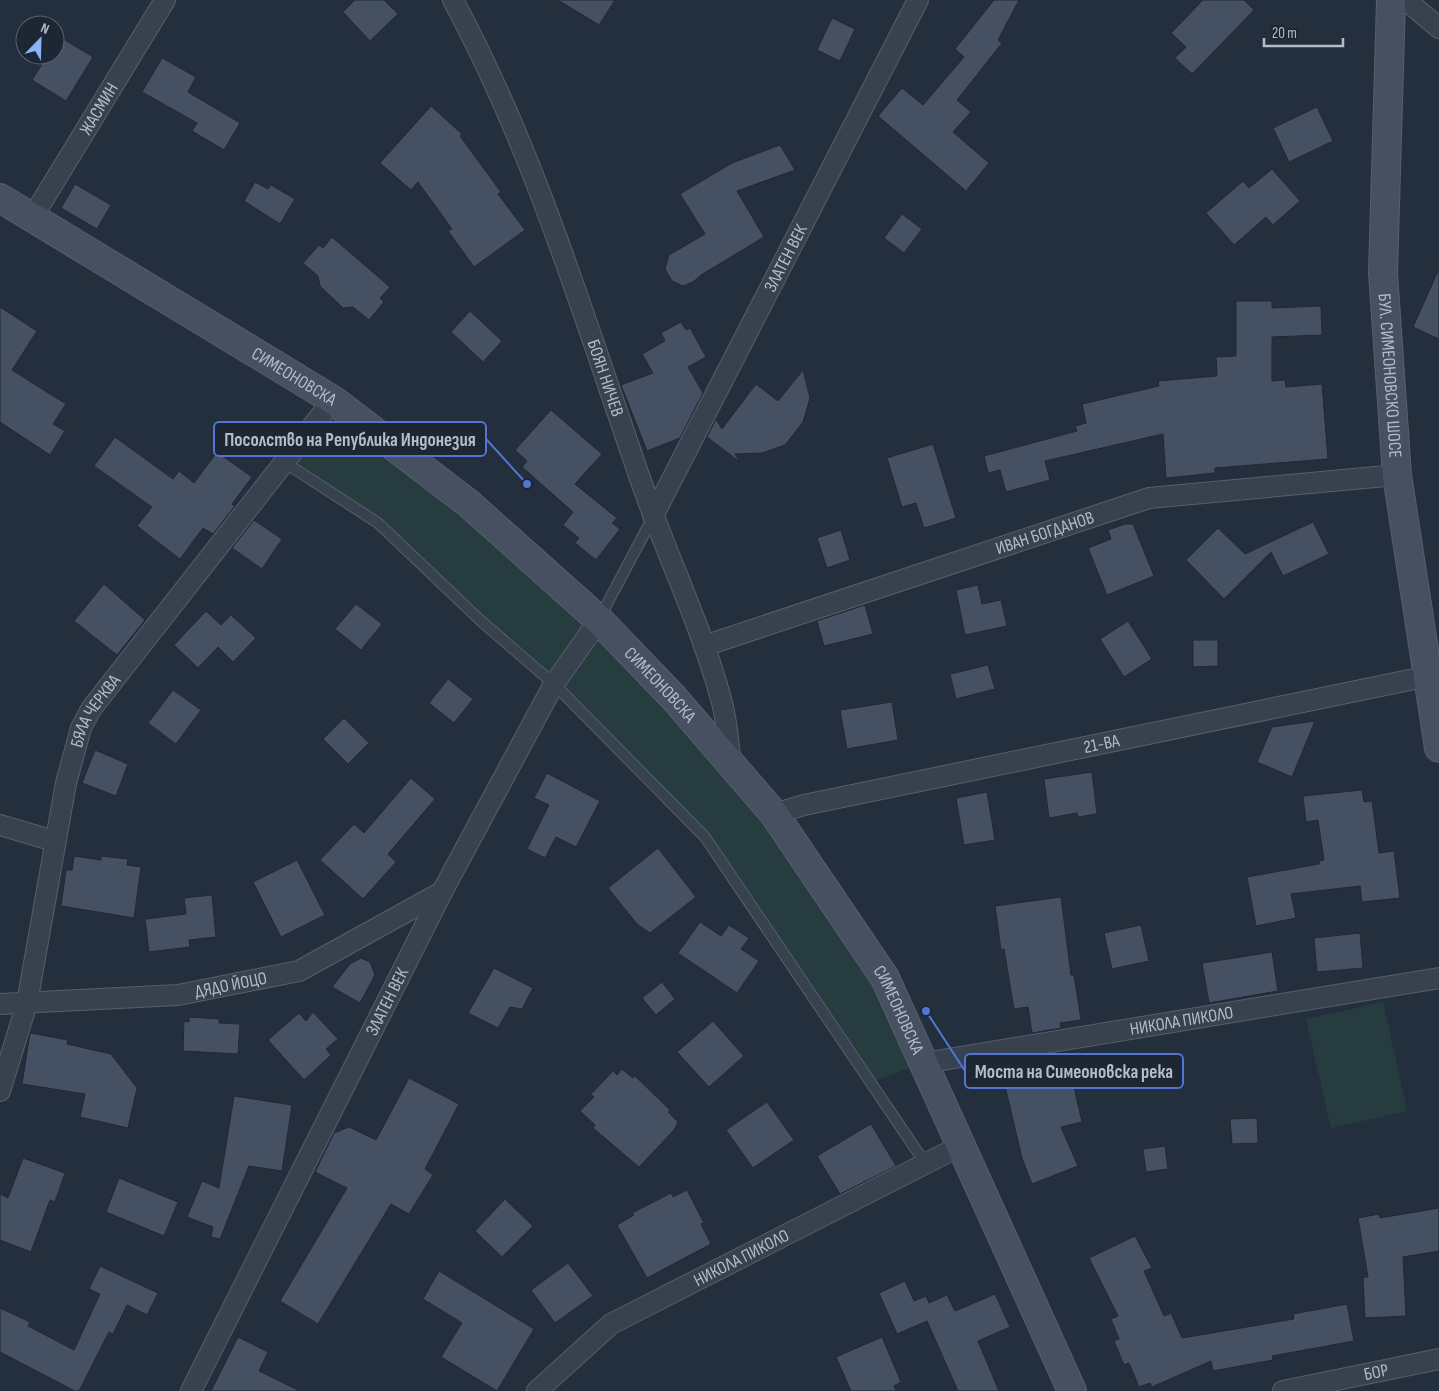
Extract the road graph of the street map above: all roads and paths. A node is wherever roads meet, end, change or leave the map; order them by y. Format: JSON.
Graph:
{"nodes":[{"id":1,"x":165,"y":0,"type":"edge"},
{"id":2,"x":453,"y":0,"type":"edge"},
{"id":3,"x":918,"y":0,"type":"edge"},
{"id":4,"x":1391,"y":0,"type":"edge"},
{"id":5,"x":1406,"y":0,"type":"edge"},
{"id":6,"x":1439,"y":28,"type":"edge"},
{"id":7,"x":0,"y":198,"type":"edge"},
{"id":8,"x":32,"y":218,"type":"junction"},
{"id":9,"x":333,"y":400,"type":"junction"},
{"id":10,"x":284,"y":462,"type":"junction"},
{"id":11,"x":1397,"y":475,"type":"junction"},
{"id":12,"x":653,"y":516,"type":"junction"},
{"id":13,"x":598,"y":620,"type":"junction"},
{"id":14,"x":704,"y":646,"type":"junction"},
{"id":15,"x":554,"y":684,"type":"junction"},
{"id":16,"x":1434,"y":692,"type":"edge"},
{"id":17,"x":1439,"y":748,"type":"edge"},
{"id":18,"x":731,"y":764,"type":"junction"},
{"id":19,"x":774,"y":814,"type":"junction"},
{"id":20,"x":0,"y":825,"type":"edge"},
{"id":21,"x":54,"y":841,"type":"junction"},
{"id":22,"x":442,"y":892,"type":"junction"},
{"id":23,"x":1439,"y":978,"type":"edge"},
{"id":24,"x":27,"y":1003,"type":"junction"},
{"id":25,"x":0,"y":1004,"type":"edge"},
{"id":26,"x":924,"y":1063,"type":"junction"},
{"id":27,"x":0,"y":1091,"type":"edge"},
{"id":28,"x":962,"y":1145,"type":"junction"},
{"id":29,"x":925,"y":1163,"type":"junction"},
{"id":30,"x":1439,"y":1359,"type":"edge"},
{"id":31,"x":190,"y":1391,"type":"edge"},
{"id":32,"x":537,"y":1391,"type":"edge"},
{"id":33,"x":1072,"y":1391,"type":"edge"},
{"id":34,"x":1283,"y":1391,"type":"edge"}],
"edges":[{"from":1,"to":8,"type":"street","name":"ЖАСМИН"},
{"from":2,"to":12,"type":"street","name":"БОЯН НИЧЕВ"},
{"from":3,"to":12,"type":"street","name":"ЗЛАТЕН ВЕК"},
{"from":4,"to":11,"type":"street","name":"БУЛ. СИМЕОНОВСКО ШОСЕ"},
{"from":5,"to":6,"type":"street"},
{"from":7,"to":8,"type":"street","name":"СИМЕОНОВСКА"},
{"from":8,"to":9,"type":"street","name":"СИМЕОНОВСКА"},
{"from":9,"to":10,"type":"street","name":"БЯЛА ЧЕРКВА"},
{"from":9,"to":13,"type":"street","name":"СИМЕОНОВСКА"},
{"from":10,"to":15,"type":"lane"},
{"from":10,"to":21,"type":"street","name":"БЯЛА ЧЕРКВА"},
{"from":11,"to":14,"type":"street","name":"ИВАН БОГДАНОВ"},
{"from":11,"to":16,"type":"street","name":"БУЛ. СИМЕОНОВСКО ШОСЕ"},
{"from":12,"to":13,"type":"lane"},
{"from":12,"to":14,"type":"street","name":"БОЯН НИЧЕВ"},
{"from":13,"to":15,"type":"street","name":"ЗЛАТЕН ВЕК"},
{"from":13,"to":18,"type":"street","name":"СИМЕОНОВСКА"},
{"from":14,"to":18,"type":"street","name":"БОЯН НИЧЕВ"},
{"from":15,"to":22,"type":"street","name":"ЗЛАТЕН ВЕК"},
{"from":15,"to":29,"type":"lane"},
{"from":16,"to":17,"type":"street","name":"БУЛ. СИМЕОНОВСКО ШОСЕ"},
{"from":16,"to":19,"type":"street","name":"21-ВА"},
{"from":18,"to":19,"type":"street","name":"СИМЕОНОВСКА"},
{"from":19,"to":26,"type":"street","name":"СИМЕОНОВСКА"},
{"from":20,"to":21,"type":"street"},
{"from":21,"to":24,"type":"street","name":"БЯЛА ЧЕРКВА"},
{"from":22,"to":24,"type":"street","name":"ДЯДО ЙОЦО"},
{"from":22,"to":31,"type":"street","name":"ЗЛАТЕН ВЕК"},
{"from":23,"to":26,"type":"street","name":"НИКОЛА ПИКОЛО"},
{"from":24,"to":25,"type":"street","name":"ДЯДО ЙОЦО"},
{"from":24,"to":27,"type":"street","name":"БЯЛА ЧЕРКВА"},
{"from":26,"to":28,"type":"street","name":"СИМЕОНОВСКА"},
{"from":28,"to":29,"type":"street","name":"НИКОЛА ПИКОЛО"},
{"from":28,"to":33,"type":"street","name":"СИМЕОНОВСКА"},
{"from":29,"to":32,"type":"street","name":"НИКОЛА ПИКОЛО"},
{"from":30,"to":34,"type":"street","name":"БОР"}]}
